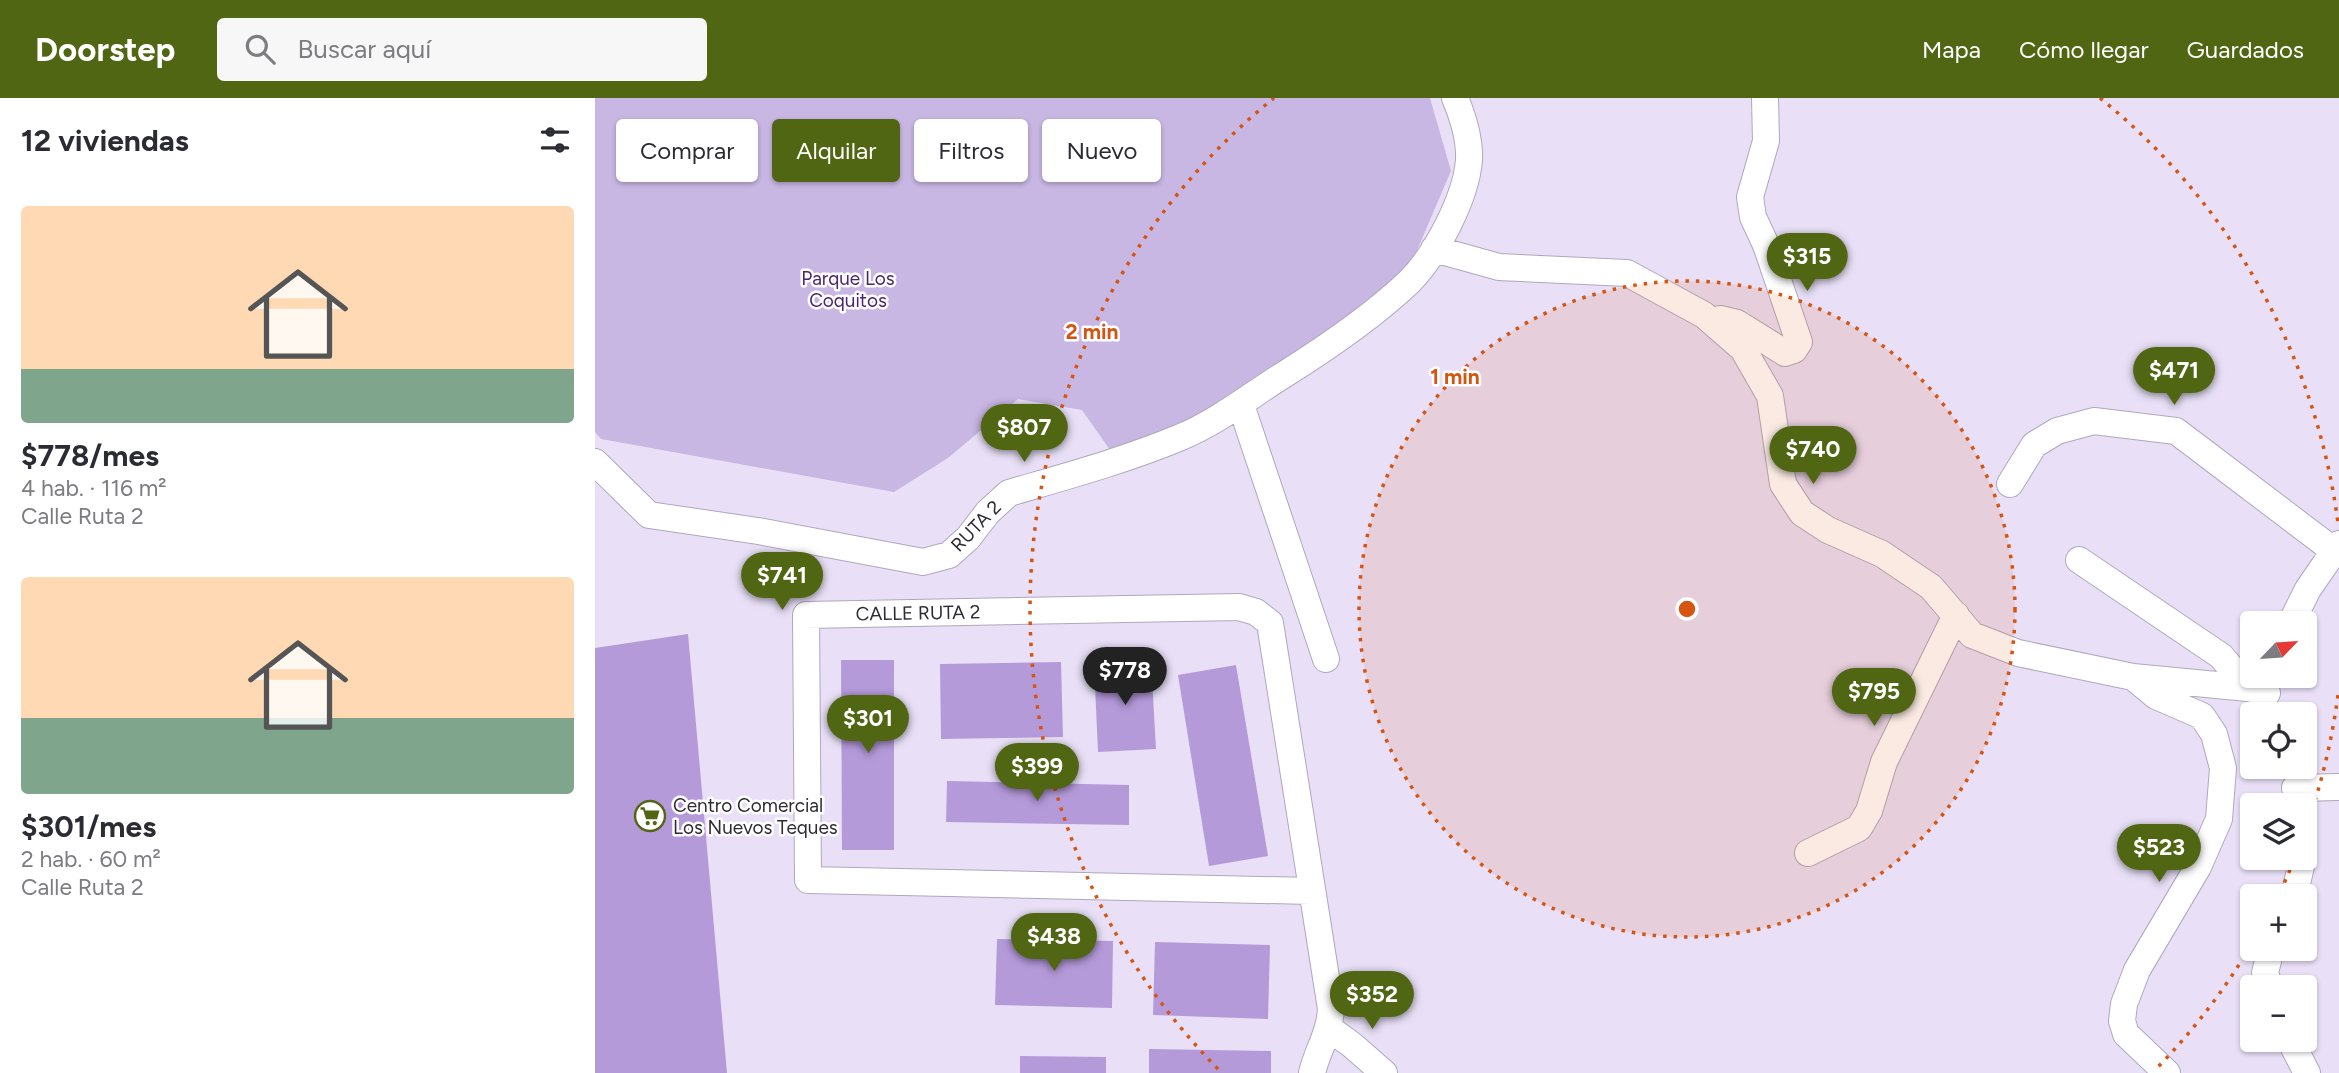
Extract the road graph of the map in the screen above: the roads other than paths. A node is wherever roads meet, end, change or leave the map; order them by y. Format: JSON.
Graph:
{"nodes":[{"id":1,"x":1455,"y":98,"type":"edge"},
{"id":2,"x":1765,"y":98,"type":"edge"},
{"id":3,"x":1434,"y":249,"type":"junction"},
{"id":4,"x":1704,"y":315,"type":"junction"},
{"id":5,"x":1241,"y":405,"type":"junction"},
{"id":6,"x":595,"y":462,"type":"edge"},
{"id":7,"x":2010,"y":484,"type":"dead end"},
{"id":8,"x":2336,"y":547,"type":"edge"},
{"id":9,"x":2079,"y":560,"type":"dead end"},
{"id":10,"x":2297,"y":611,"type":"edge"},
{"id":11,"x":1955,"y":615,"type":"junction"},
{"id":12,"x":1326,"y":659,"type":"dead end"},
{"id":13,"x":2133,"y":677,"type":"junction"},
{"id":14,"x":2265,"y":693,"type":"edge"},
{"id":15,"x":2294,"y":786,"type":"edge"},
{"id":16,"x":2339,"y":787,"type":"edge"},
{"id":17,"x":1808,"y":853,"type":"dead end"},
{"id":18,"x":1311,"y":891,"type":"junction"},
{"id":19,"x":1330,"y":1019,"type":"junction"},
{"id":20,"x":2296,"y":1052,"type":"edge"},
{"id":21,"x":1312,"y":1073,"type":"edge"},
{"id":22,"x":1384,"y":1073,"type":"edge"},
{"id":23,"x":2167,"y":1073,"type":"edge"},
{"id":24,"x":2307,"y":1073,"type":"edge"}],
"edges":[{"from":1,"to":3,"type":"street","name":"RUTA 2"},
{"from":2,"to":4,"type":"street"},
{"from":3,"to":4,"type":"street"},
{"from":3,"to":5,"type":"street","name":"RUTA 2"},
{"from":4,"to":11,"type":"street"},
{"from":5,"to":6,"type":"street","name":"RUTA 2"},
{"from":5,"to":12,"type":"street"},
{"from":7,"to":8,"type":"street"},
{"from":8,"to":10,"type":"street"},
{"from":9,"to":14,"type":"street"},
{"from":11,"to":13,"type":"street"},
{"from":11,"to":17,"type":"street"},
{"from":13,"to":14,"type":"street"},
{"from":13,"to":23,"type":"street"},
{"from":15,"to":16,"type":"street"},
{"from":18,"to":18,"type":"street","name":"CALLE RUTA 2"},
{"from":18,"to":19,"type":"street","name":"CALLE RUTA 2"},
{"from":19,"to":21,"type":"street"},
{"from":19,"to":22,"type":"street"},
{"from":20,"to":24,"type":"street"}]}
